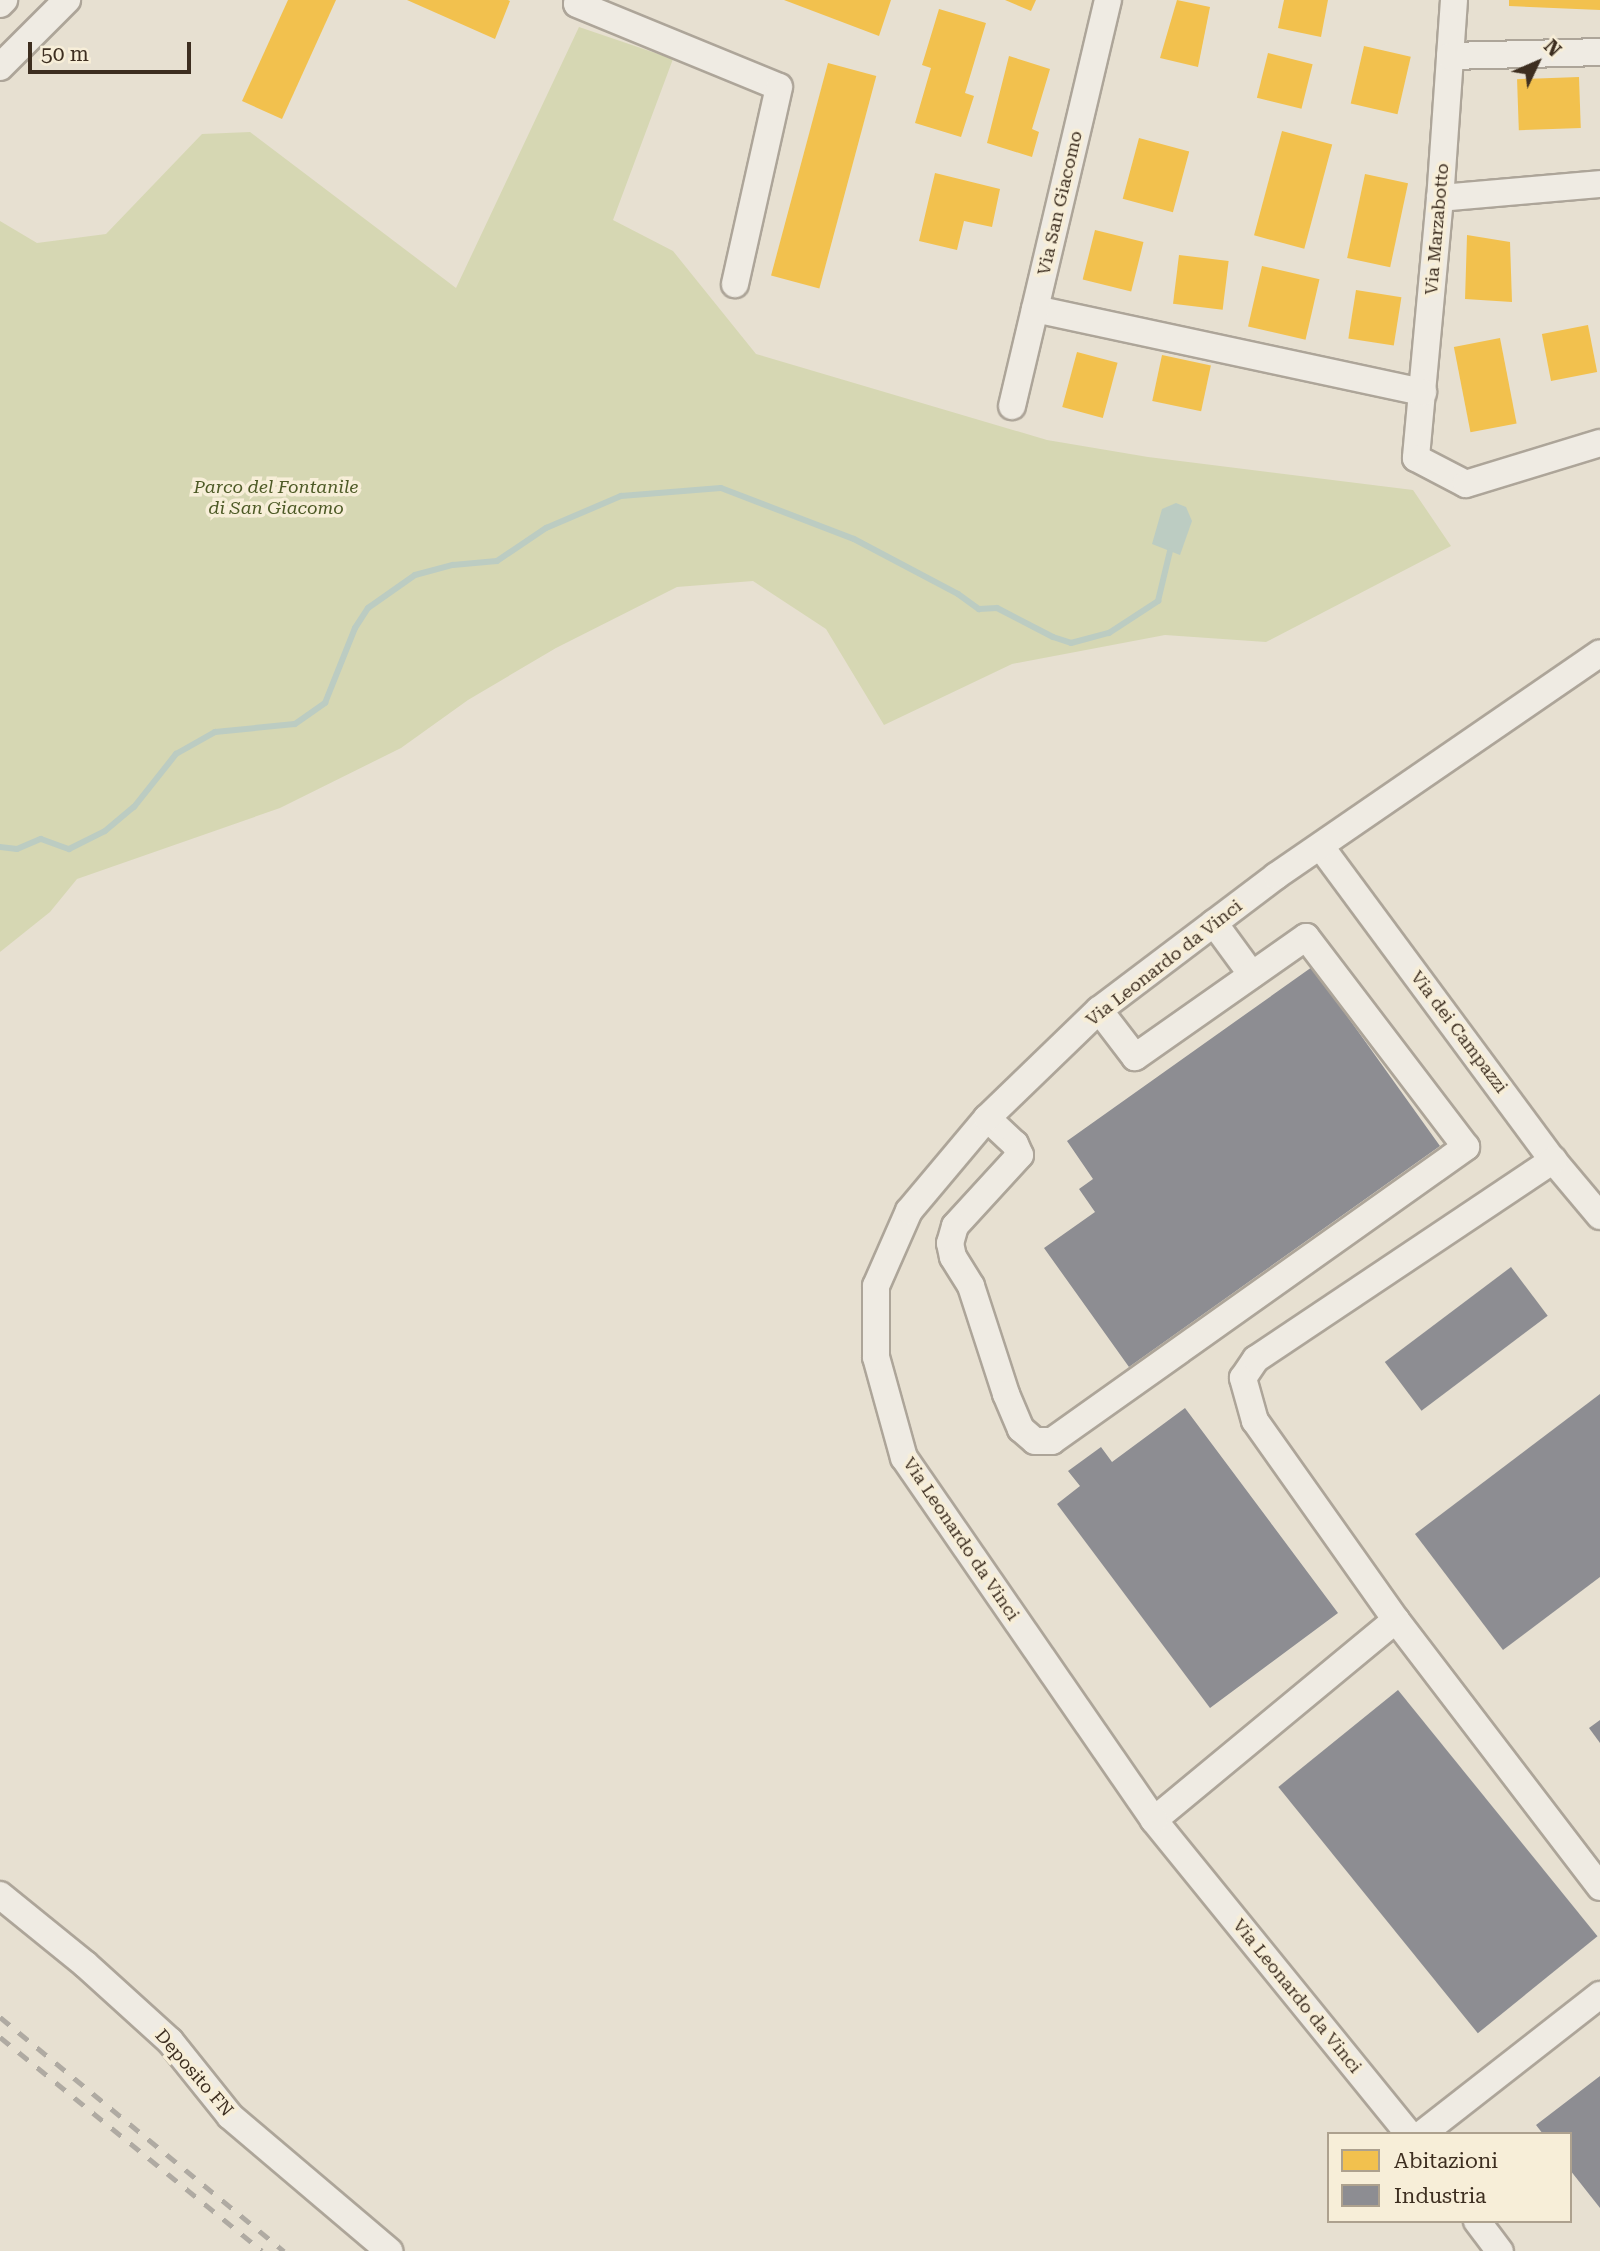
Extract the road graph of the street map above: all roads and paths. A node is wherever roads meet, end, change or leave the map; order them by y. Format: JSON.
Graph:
{"nodes":[{"id":1,"x":4,"y":0,"type":"edge"},
{"id":2,"x":67,"y":0,"type":"edge"},
{"id":3,"x":579,"y":0,"type":"edge"},
{"id":4,"x":1108,"y":0,"type":"edge"},
{"id":5,"x":1454,"y":0,"type":"edge"},
{"id":6,"x":0,"y":4,"type":"edge"},
{"id":7,"x":1600,"y":52,"type":"edge"},
{"id":8,"x":1450,"y":56,"type":"junction"},
{"id":9,"x":0,"y":67,"type":"edge"},
{"id":10,"x":1600,"y":184,"type":"edge"},
{"id":11,"x":1440,"y":198,"type":"junction"},
{"id":12,"x":735,"y":284,"type":"dead end"},
{"id":13,"x":1035,"y":309,"type":"junction"},
{"id":14,"x":1423,"y":393,"type":"junction"},
{"id":15,"x":1012,"y":406,"type":"dead end"},
{"id":16,"x":1600,"y":443,"type":"edge"},
{"id":17,"x":1600,"y":653,"type":"edge"},
{"id":18,"x":1321,"y":847,"type":"junction"},
{"id":19,"x":1214,"y":923,"type":"junction"},
{"id":20,"x":1252,"y":975,"type":"junction"},
{"id":21,"x":1099,"y":1010,"type":"junction"},
{"id":22,"x":987,"y":1118,"type":"junction"},
{"id":23,"x":1553,"y":1160,"type":"junction"},
{"id":24,"x":1600,"y":1216,"type":"edge"},
{"id":25,"x":1396,"y":1620,"type":"junction"},
{"id":26,"x":1154,"y":1821,"type":"junction"},
{"id":27,"x":1600,"y":1887,"type":"edge"},
{"id":28,"x":0,"y":1895,"type":"edge"},
{"id":29,"x":1600,"y":1996,"type":"edge"},
{"id":30,"x":1407,"y":2132,"type":"edge"},
{"id":31,"x":1425,"y":2132,"type":"edge"},
{"id":32,"x":1479,"y":2223,"type":"edge"},
{"id":33,"x":389,"y":2251,"type":"edge"},
{"id":34,"x":1500,"y":2251,"type":"edge"}],
"edges":[{"from":1,"to":6,"type":"street"},
{"from":2,"to":9,"type":"street"},
{"from":3,"to":12,"type":"street"},
{"from":4,"to":13,"type":"street","name":"Via San Giacomo"},
{"from":5,"to":8,"type":"street","name":"Via Marzabotto"},
{"from":7,"to":8,"type":"street"},
{"from":8,"to":11,"type":"street","name":"Via Marzabotto"},
{"from":10,"to":11,"type":"street"},
{"from":11,"to":14,"type":"street","name":"Via Marzabotto"},
{"from":13,"to":14,"type":"street"},
{"from":13,"to":15,"type":"street","name":"Via San Giacomo"},
{"from":14,"to":16,"type":"street","name":"Via Marzabotto"},
{"from":17,"to":18,"type":"street","name":"Via Leonardo da Vinci"},
{"from":18,"to":19,"type":"street","name":"Via Leonardo da Vinci"},
{"from":18,"to":23,"type":"street","name":"Via dei Campazzi"},
{"from":19,"to":20,"type":"street"},
{"from":19,"to":21,"type":"street","name":"Via Leonardo da Vinci"},
{"from":20,"to":21,"type":"street"},
{"from":20,"to":22,"type":"street"},
{"from":21,"to":22,"type":"street","name":"Via Leonardo da Vinci"},
{"from":22,"to":26,"type":"street","name":"Via Leonardo da Vinci"},
{"from":23,"to":24,"type":"street","name":"Via dei Campazzi"},
{"from":23,"to":25,"type":"street"},
{"from":25,"to":26,"type":"street"},
{"from":25,"to":27,"type":"street"},
{"from":26,"to":30,"type":"street","name":"Via Leonardo da Vinci"},
{"from":28,"to":33,"type":"street","name":"Deposito FN"},
{"from":29,"to":31,"type":"street"},
{"from":32,"to":34,"type":"street"}]}
